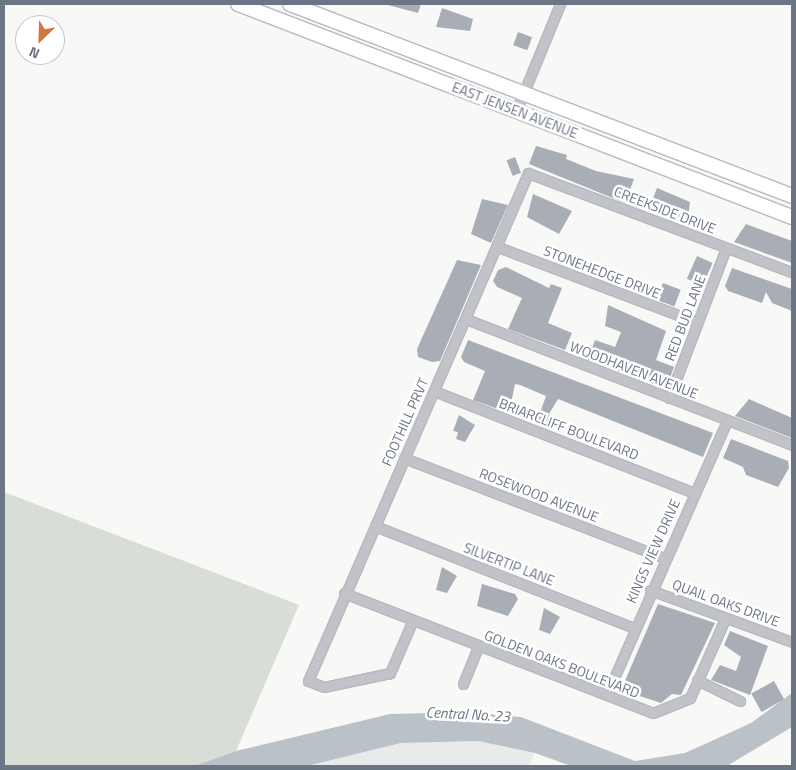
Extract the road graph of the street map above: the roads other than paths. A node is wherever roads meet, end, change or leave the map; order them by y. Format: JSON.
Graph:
{"nodes":[{"id":1,"x":238,"y":4,"type":"edge"},
{"id":2,"x":290,"y":4,"type":"edge"},
{"id":3,"x":560,"y":4,"type":"edge"},
{"id":4,"x":260,"y":8,"type":"edge"},
{"id":5,"x":522,"y":93,"type":"junction"},
{"id":6,"x":516,"y":111,"type":"junction"},
{"id":7,"x":528,"y":173,"type":"joint"},
{"id":8,"x":792,"y":196,"type":"edge"},
{"id":9,"x":792,"y":217,"type":"edge"},
{"id":10,"x":498,"y":247,"type":"junction"},
{"id":11,"x":726,"y":248,"type":"junction"},
{"id":12,"x":792,"y":272,"type":"edge"},
{"id":13,"x":466,"y":319,"type":"junction"},
{"id":14,"x":697,"y":322,"type":"junction"},
{"id":15,"x":434,"y":391,"type":"junction"},
{"id":16,"x":669,"y":398,"type":"junction"},
{"id":17,"x":727,"y":420,"type":"junction"},
{"id":18,"x":792,"y":446,"type":"edge"},
{"id":19,"x":404,"y":458,"type":"junction"},
{"id":20,"x":694,"y":493,"type":"junction"},
{"id":21,"x":374,"y":526,"type":"junction"},
{"id":22,"x":665,"y":558,"type":"junction"},
{"id":23,"x":650,"y":590,"type":"junction"},
{"id":24,"x":344,"y":593,"type":"junction"},
{"id":25,"x":725,"y":619,"type":"junction"},
{"id":26,"x":412,"y":622,"type":"junction"},
{"id":27,"x":634,"y":628,"type":"junction"},
{"id":28,"x":792,"y":642,"type":"edge"},
{"id":29,"x":478,"y":647,"type":"junction"},
{"id":30,"x":697,"y":680,"type":"junction"},
{"id":31,"x":463,"y":684,"type":"dead end"},
{"id":32,"x":607,"y":694,"type":"junction"},
{"id":33,"x":740,"y":700,"type":"dead end"}],
"edges":[{"from":1,"to":4,"type":"main road","name":"EAST JENSEN AVENUE"},
{"from":2,"to":5,"type":"main road","name":"EAST JENSEN AVENUE"},
{"from":3,"to":5,"type":"street"},
{"from":4,"to":6,"type":"main road","name":"EAST JENSEN AVENUE"},
{"from":5,"to":6,"type":"street"},
{"from":5,"to":8,"type":"main road","name":"EAST JENSEN AVENUE"},
{"from":6,"to":9,"type":"main road","name":"EAST JENSEN AVENUE"},
{"from":7,"to":10,"type":"street","name":"FOOTHILL PRVT"},
{"from":7,"to":11,"type":"street","name":"CREEKSIDE DRIVE"},
{"from":10,"to":13,"type":"street","name":"FOOTHILL PRVT"},
{"from":10,"to":14,"type":"street","name":"STONEHEDGE DRIVE"},
{"from":11,"to":12,"type":"street","name":"CREEKSIDE DRIVE"},
{"from":11,"to":14,"type":"street","name":"RED BUD LANE"},
{"from":13,"to":15,"type":"street","name":"FOOTHILL PRVT"},
{"from":13,"to":16,"type":"street","name":"WOODHAVEN AVENUE"},
{"from":14,"to":16,"type":"street","name":"RED BUD LANE"},
{"from":15,"to":19,"type":"street","name":"FOOTHILL PRVT"},
{"from":15,"to":20,"type":"street","name":"BRIARCLIFF BOULEVARD"},
{"from":16,"to":17,"type":"street","name":"WOODHAVEN AVENUE"},
{"from":17,"to":18,"type":"street","name":"WOODHAVEN AVENUE"},
{"from":17,"to":20,"type":"street","name":"KINGS VIEW DRIVE"},
{"from":19,"to":21,"type":"street","name":"FOOTHILL PRVT"},
{"from":19,"to":22,"type":"street","name":"ROSEWOOD AVENUE"},
{"from":20,"to":22,"type":"street","name":"KINGS VIEW DRIVE"},
{"from":21,"to":24,"type":"street","name":"FOOTHILL PRVT"},
{"from":21,"to":27,"type":"street","name":"SILVERTIP LANE"},
{"from":22,"to":23,"type":"street","name":"KINGS VIEW DRIVE"},
{"from":23,"to":25,"type":"street","name":"QUAIL OAKS DRIVE"},
{"from":23,"to":27,"type":"street","name":"KINGS VIEW DRIVE"},
{"from":24,"to":26,"type":"street","name":"GOLDEN OAKS BOULEVARD"},
{"from":24,"to":26,"type":"street","name":"FOOTHILL PRVT"},
{"from":25,"to":28,"type":"street","name":"QUAIL OAKS DRIVE"},
{"from":25,"to":30,"type":"street","name":"GOLDEN OAKS BOULEVARD"},
{"from":26,"to":29,"type":"street","name":"GOLDEN OAKS BOULEVARD"},
{"from":27,"to":32,"type":"street","name":"KINGS VIEW DRIVE"},
{"from":29,"to":31,"type":"street"},
{"from":29,"to":32,"type":"street","name":"GOLDEN OAKS BOULEVARD"},
{"from":30,"to":32,"type":"street","name":"GOLDEN OAKS BOULEVARD"},
{"from":30,"to":33,"type":"street"}]}
